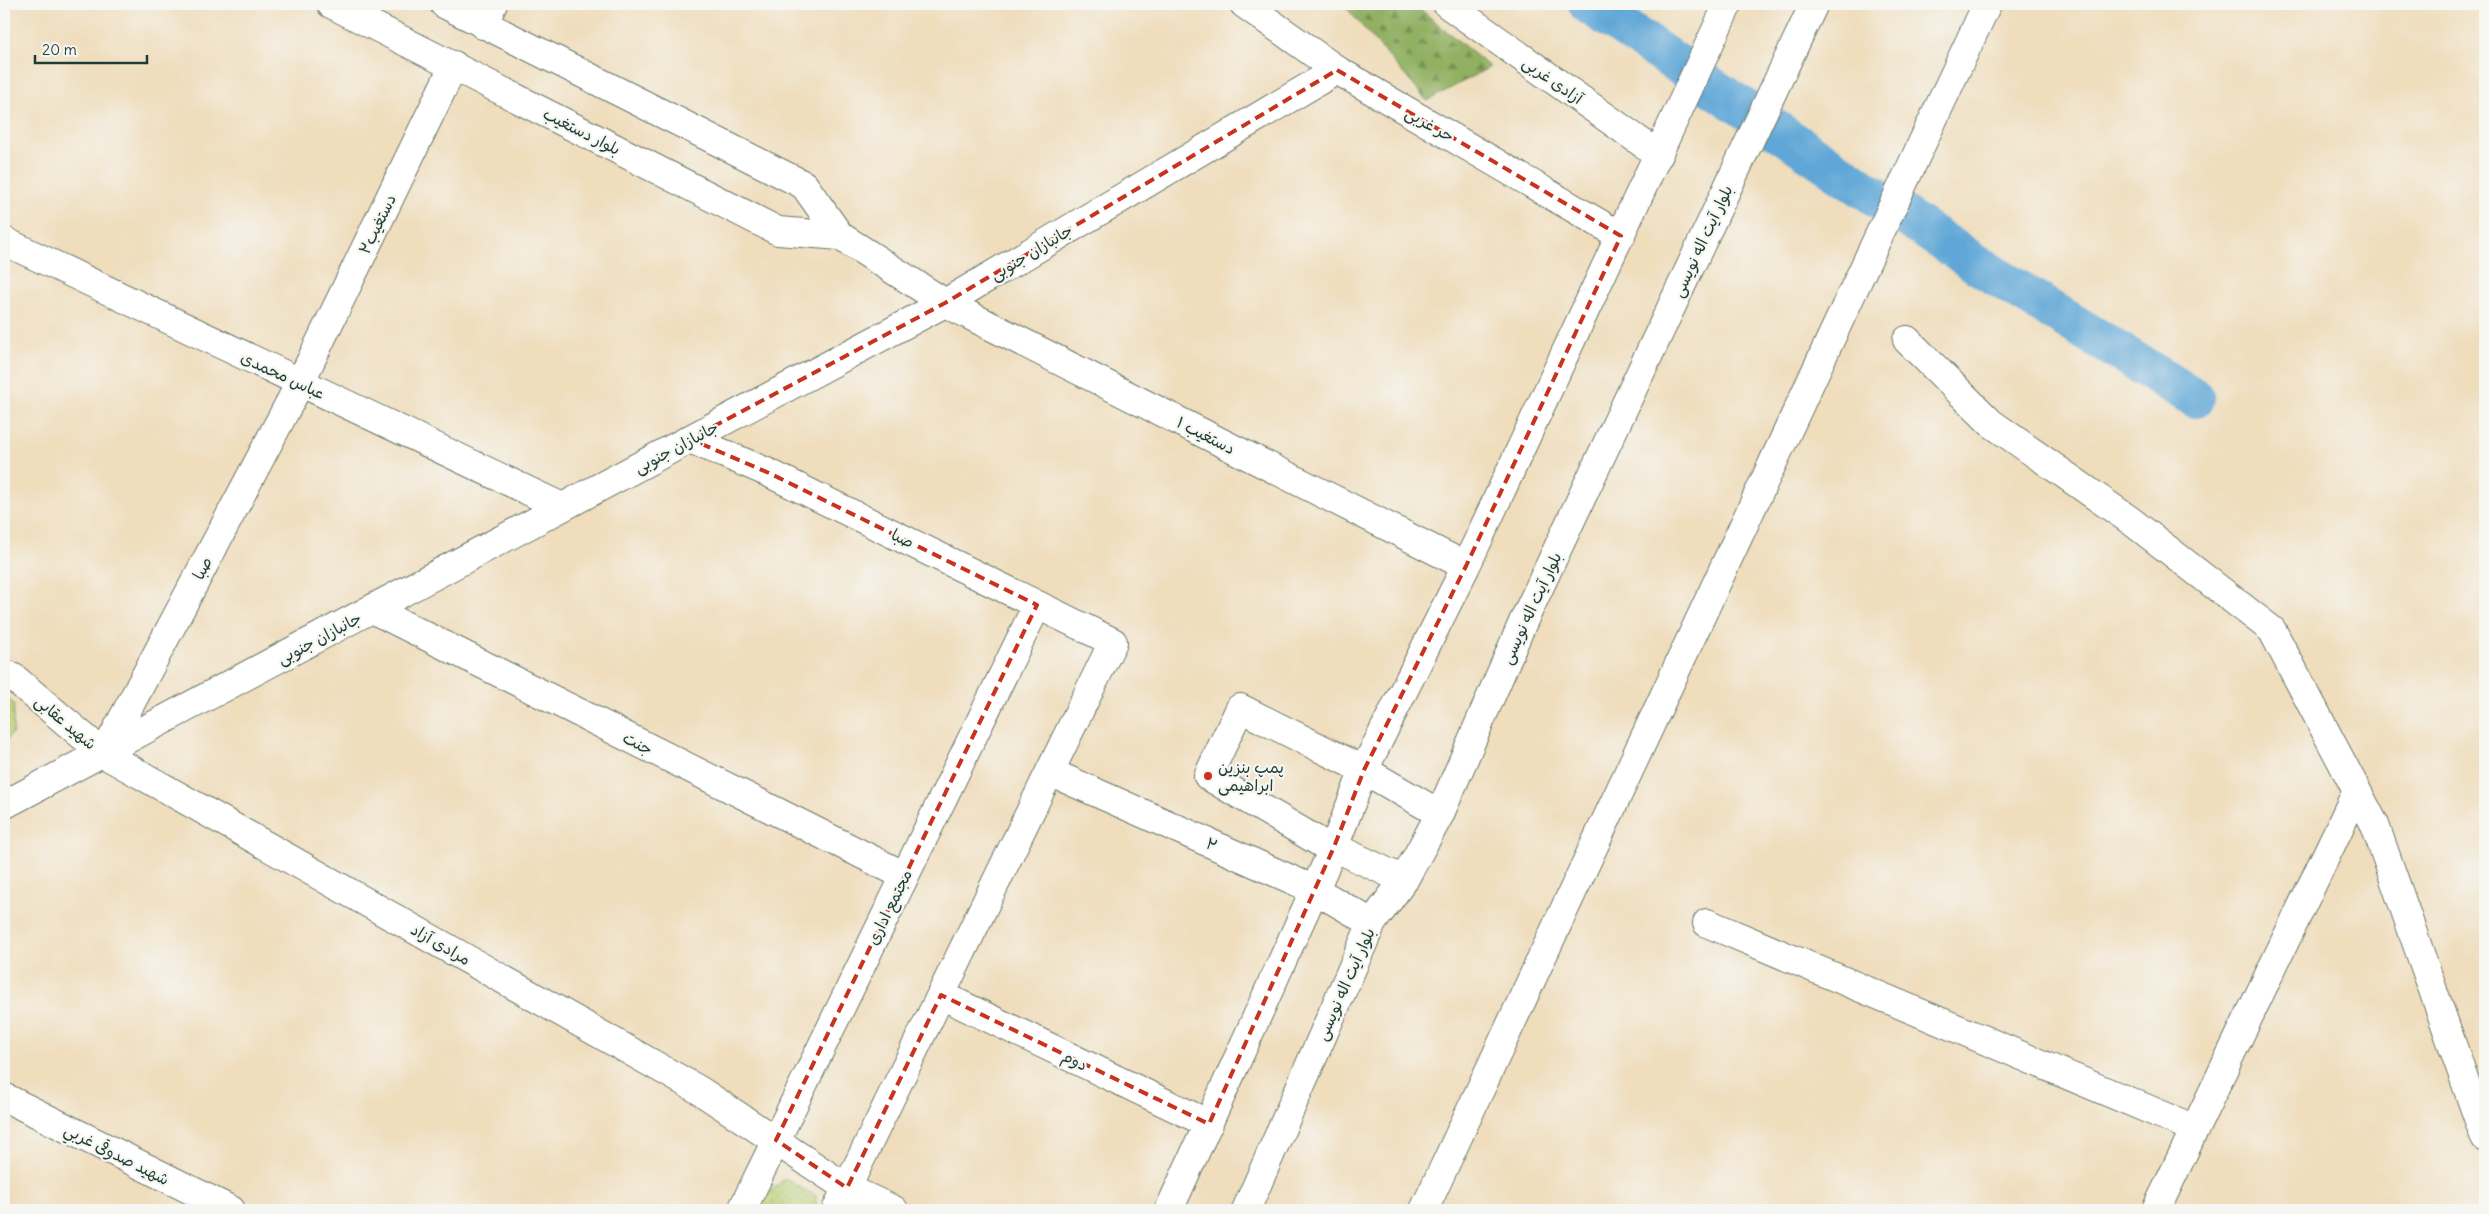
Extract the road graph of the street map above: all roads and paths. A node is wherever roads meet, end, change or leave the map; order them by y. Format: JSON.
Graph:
{"nodes":[{"id":1,"x":331,"y":4,"type":"edge"},
{"id":2,"x":444,"y":4,"type":"edge"},
{"id":3,"x":1244,"y":4,"type":"edge"},
{"id":4,"x":1447,"y":4,"type":"edge"},
{"id":5,"x":1728,"y":4,"type":"edge"},
{"id":6,"x":1814,"y":4,"type":"edge"},
{"id":7,"x":1987,"y":4,"type":"edge"},
{"id":8,"x":488,"y":14,"type":"edge"},
{"id":9,"x":454,"y":65,"type":"junction"},
{"id":10,"x":1337,"y":70,"type":"junction"},
{"id":11,"x":1659,"y":155,"type":"junction"},
{"id":12,"x":840,"y":236,"type":"junction"},
{"id":13,"x":1621,"y":236,"type":"junction"},
{"id":14,"x":4,"y":242,"type":"edge"},
{"id":15,"x":945,"y":303,"type":"junction"},
{"id":16,"x":1907,"y":340,"type":"dead end"},
{"id":17,"x":300,"y":383,"type":"junction"},
{"id":18,"x":690,"y":439,"type":"junction"},
{"id":19,"x":562,"y":507,"type":"junction"},
{"id":20,"x":1466,"y":566,"type":"junction"},
{"id":21,"x":1037,"y":605,"type":"junction"},
{"id":22,"x":372,"y":609,"type":"junction"},
{"id":23,"x":4,"y":673,"type":"edge"},
{"id":24,"x":104,"y":754,"type":"junction"},
{"id":25,"x":1364,"y":770,"type":"junction"},
{"id":26,"x":1050,"y":772,"type":"junction"},
{"id":27,"x":2357,"y":791,"type":"junction"},
{"id":28,"x":4,"y":805,"type":"edge"},
{"id":29,"x":1440,"y":814,"type":"junction"},
{"id":30,"x":1334,"y":847,"type":"junction"},
{"id":31,"x":905,"y":876,"type":"junction"},
{"id":32,"x":1404,"y":880,"type":"junction"},
{"id":33,"x":1315,"y":890,"type":"junction"},
{"id":34,"x":1372,"y":923,"type":"junction"},
{"id":35,"x":1706,"y":923,"type":"dead end"},
{"id":36,"x":941,"y":995,"type":"junction"},
{"id":37,"x":4,"y":1097,"type":"edge"},
{"id":38,"x":1209,"y":1124,"type":"junction"},
{"id":39,"x":2195,"y":1129,"type":"junction"},
{"id":40,"x":2485,"y":1138,"type":"edge"},
{"id":41,"x":776,"y":1140,"type":"junction"},
{"id":42,"x":842,"y":1199,"type":"edge"},
{"id":43,"x":230,"y":1210,"type":"edge"},
{"id":44,"x":742,"y":1210,"type":"edge"},
{"id":45,"x":894,"y":1210,"type":"edge"},
{"id":46,"x":1169,"y":1210,"type":"edge"},
{"id":47,"x":1246,"y":1210,"type":"edge"},
{"id":48,"x":1424,"y":1210,"type":"edge"},
{"id":49,"x":2156,"y":1210,"type":"edge"}],
"edges":[{"from":1,"to":9,"type":"street","name":"بلوار دستغیب"},
{"from":2,"to":8,"type":"street","name":"بلوار دستغیب"},
{"from":3,"to":10,"type":"street","name":"حر غربی"},
{"from":4,"to":11,"type":"street","name":"آزادی غربی"},
{"from":5,"to":11,"type":"street"},
{"from":6,"to":29,"type":"street","name":"بلوار آیت اله نویسی"},
{"from":7,"to":48,"type":"street"},
{"from":8,"to":12,"type":"street","name":"بلوار دستغیب"},
{"from":9,"to":12,"type":"street","name":"بلوار دستغیب"},
{"from":9,"to":17,"type":"street","name":"دستغیب۲"},
{"from":10,"to":13,"type":"street","name":"حر غربی"},
{"from":10,"to":15,"type":"street","name":"جانبازان جنوبی"},
{"from":11,"to":13,"type":"street"},
{"from":12,"to":15,"type":"street","name":"بلوار دستغیب"},
{"from":13,"to":20,"type":"street"},
{"from":14,"to":17,"type":"street","name":"عباس محمدی"},
{"from":15,"to":18,"type":"street","name":"جانبازان جنوبی"},
{"from":15,"to":20,"type":"street","name":"دستغیب ۱"},
{"from":16,"to":27,"type":"street"},
{"from":17,"to":19,"type":"street","name":"عباس محمدی"},
{"from":17,"to":24,"type":"street","name":"صبا"},
{"from":18,"to":19,"type":"street","name":"جانبازان جنوبی"},
{"from":18,"to":21,"type":"street","name":"صبا"},
{"from":19,"to":22,"type":"street","name":"جانبازان جنوبی"},
{"from":20,"to":25,"type":"street"},
{"from":21,"to":26,"type":"street","name":"صبا"},
{"from":21,"to":31,"type":"street","name":"مجتمع اداری"},
{"from":22,"to":24,"type":"street","name":"جانبازان جنوبی"},
{"from":22,"to":31,"type":"street","name":"جنت"},
{"from":23,"to":24,"type":"street","name":"شهید عقابی"},
{"from":24,"to":28,"type":"street","name":"جانبازان جنوبی"},
{"from":24,"to":41,"type":"street","name":"مرادی آزاد"},
{"from":25,"to":29,"type":"street"},
{"from":25,"to":30,"type":"street"},
{"from":25,"to":30,"type":"street"},
{"from":26,"to":33,"type":"street","name":"۲"},
{"from":26,"to":36,"type":"street"},
{"from":27,"to":39,"type":"street"},
{"from":27,"to":40,"type":"street"},
{"from":29,"to":32,"type":"street","name":"بلوار آیت اله نویسی"},
{"from":30,"to":32,"type":"street"},
{"from":30,"to":33,"type":"street"},
{"from":31,"to":41,"type":"street","name":"مجتمع اداری"},
{"from":32,"to":34,"type":"street","name":"بلوار آیت اله نویسی"},
{"from":33,"to":34,"type":"street","name":"۲"},
{"from":33,"to":38,"type":"street"},
{"from":34,"to":47,"type":"street","name":"بلوار آیت اله نویسی"},
{"from":35,"to":39,"type":"street"},
{"from":36,"to":38,"type":"street","name":"دوم"},
{"from":36,"to":42,"type":"street"},
{"from":37,"to":43,"type":"street","name":"شهید صدوقی غربي"},
{"from":38,"to":46,"type":"street"},
{"from":39,"to":49,"type":"street"},
{"from":41,"to":42,"type":"street","name":"مرادی آزاد"},
{"from":41,"to":44,"type":"street","name":"مجتمع اداری"},
{"from":42,"to":45,"type":"street","name":"مرادی آزاد"}]}
